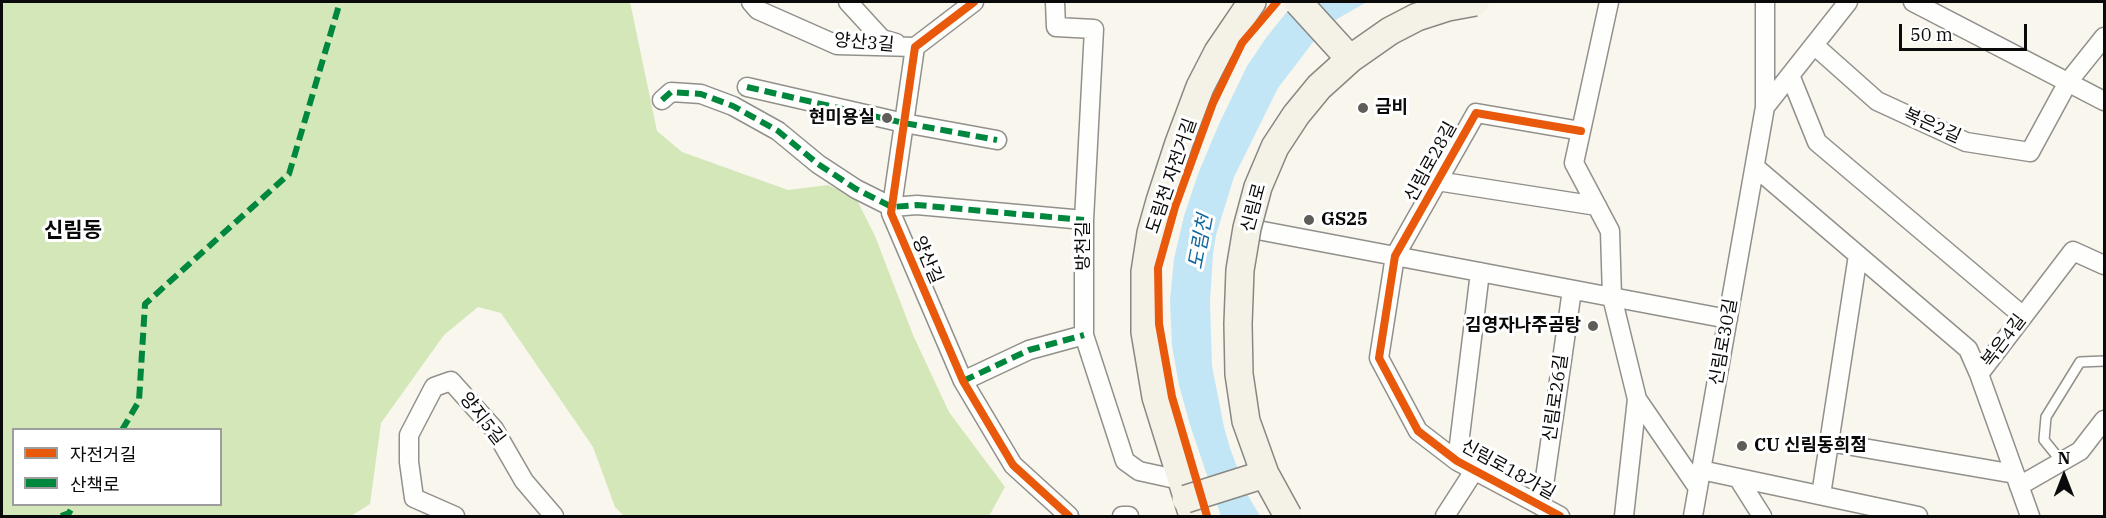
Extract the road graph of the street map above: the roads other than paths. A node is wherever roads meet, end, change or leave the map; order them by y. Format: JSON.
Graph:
{"nodes":[{"id":1,"x":751,"y":2,"type":"edge"},
{"id":2,"x":848,"y":2,"type":"edge"},
{"id":3,"x":974,"y":2,"type":"edge"},
{"id":4,"x":1055,"y":2,"type":"edge"},
{"id":5,"x":1252,"y":2,"type":"edge"},
{"id":6,"x":1298,"y":2,"type":"edge"},
{"id":7,"x":1475,"y":2,"type":"edge"},
{"id":8,"x":1609,"y":2,"type":"edge"},
{"id":9,"x":1765,"y":2,"type":"edge"},
{"id":10,"x":1848,"y":2,"type":"edge"},
{"id":11,"x":1913,"y":2,"type":"edge"},
{"id":12,"x":2104,"y":37,"type":"edge"},
{"id":13,"x":1814,"y":45,"type":"junction"},
{"id":14,"x":915,"y":47,"type":"junction"},
{"id":15,"x":1350,"y":59,"type":"junction"},
{"id":16,"x":1790,"y":75,"type":"junction"},
{"id":17,"x":2068,"y":82,"type":"junction"},
{"id":18,"x":747,"y":87,"type":"dead end"},
{"id":19,"x":662,"y":100,"type":"dead end"},
{"id":20,"x":2104,"y":101,"type":"edge"},
{"id":21,"x":1765,"y":107,"type":"junction"},
{"id":22,"x":904,"y":123,"type":"junction"},
{"id":23,"x":1581,"y":131,"type":"junction"},
{"id":24,"x":997,"y":140,"type":"dead end"},
{"id":25,"x":1755,"y":167,"type":"junction"},
{"id":26,"x":1437,"y":181,"type":"junction"},
{"id":27,"x":1597,"y":206,"type":"junction"},
{"id":28,"x":892,"y":207,"type":"junction"},
{"id":29,"x":1084,"y":220,"type":"junction"},
{"id":30,"x":1247,"y":228,"type":"junction"},
{"id":31,"x":1858,"y":255,"type":"junction"},
{"id":32,"x":1395,"y":256,"type":"junction"},
{"id":33,"x":2104,"y":265,"type":"edge"},
{"id":34,"x":1480,"y":272,"type":"junction"},
{"id":35,"x":1572,"y":290,"type":"junction"},
{"id":36,"x":1612,"y":297,"type":"junction"},
{"id":37,"x":2023,"y":316,"type":"junction"},
{"id":38,"x":1728,"y":319,"type":"junction"},
{"id":39,"x":1084,"y":335,"type":"junction"},
{"id":40,"x":2104,"y":361,"type":"edge"},
{"id":41,"x":1979,"y":374,"type":"junction"},
{"id":42,"x":963,"y":381,"type":"junction"},
{"id":43,"x":1637,"y":399,"type":"junction"},
{"id":44,"x":2104,"y":420,"type":"edge"},
{"id":45,"x":1829,"y":442,"type":"junction"},
{"id":46,"x":1456,"y":461,"type":"junction"},
{"id":47,"x":2061,"y":461,"type":"junction"},
{"id":48,"x":1701,"y":470,"type":"junction"},
{"id":49,"x":1474,"y":471,"type":"junction"},
{"id":50,"x":1264,"y":474,"type":"junction"},
{"id":51,"x":1738,"y":478,"type":"junction"},
{"id":52,"x":2017,"y":480,"type":"junction"},
{"id":53,"x":1821,"y":495,"type":"junction"},
{"id":54,"x":414,"y":498,"type":"junction"},
{"id":55,"x":1185,"y":503,"type":"edge"},
{"id":56,"x":1541,"y":506,"type":"junction"},
{"id":57,"x":1698,"y":506,"type":"edge"},
{"id":58,"x":1908,"y":515,"type":"edge"},
{"id":59,"x":416,"y":516,"type":"edge"},
{"id":60,"x":455,"y":516,"type":"edge"},
{"id":61,"x":554,"y":516,"type":"edge"},
{"id":62,"x":1069,"y":516,"type":"edge"},
{"id":63,"x":1122,"y":516,"type":"edge"},
{"id":64,"x":1129,"y":516,"type":"edge"},
{"id":65,"x":1288,"y":516,"type":"edge"},
{"id":66,"x":1445,"y":516,"type":"edge"},
{"id":67,"x":1560,"y":516,"type":"edge"},
{"id":68,"x":1623,"y":516,"type":"edge"},
{"id":69,"x":1762,"y":516,"type":"edge"},
{"id":70,"x":2030,"y":516,"type":"edge"}],
"edges":[{"from":1,"to":14,"type":"street","name":"양산3길"},
{"from":2,"to":14,"type":"street"},
{"from":3,"to":14,"type":"street"},
{"from":4,"to":29,"type":"street","name":"방천길"},
{"from":5,"to":55,"type":"main road"},
{"from":6,"to":15,"type":"main road","bridge":true},
{"from":7,"to":15,"type":"main road","name":"신림로","bridge":true},
{"from":8,"to":23,"type":"street"},
{"from":9,"to":21,"type":"street","name":"신림로30길"},
{"from":10,"to":13,"type":"street"},
{"from":11,"to":17,"type":"street"},
{"from":12,"to":17,"type":"street","name":"복은2길"},
{"from":13,"to":16,"type":"street"},
{"from":13,"to":17,"type":"street","name":"복은2길"},
{"from":14,"to":22,"type":"street","name":"양산길"},
{"from":15,"to":30,"type":"main road","name":"신림로","bridge":true},
{"from":16,"to":21,"type":"street"},
{"from":16,"to":37,"type":"street"},
{"from":17,"to":20,"type":"street"},
{"from":18,"to":22,"type":"street"},
{"from":19,"to":28,"type":"street"},
{"from":21,"to":25,"type":"street","name":"신림로30길"},
{"from":22,"to":24,"type":"street"},
{"from":22,"to":28,"type":"street","name":"양산길"},
{"from":23,"to":26,"type":"street","name":"신림로28길"},
{"from":23,"to":27,"type":"street"},
{"from":25,"to":31,"type":"street"},
{"from":25,"to":38,"type":"street","name":"신림로30길"},
{"from":26,"to":27,"type":"street","name":"신림로28길"},
{"from":26,"to":32,"type":"street","name":"신림로28길"},
{"from":27,"to":36,"type":"street"},
{"from":28,"to":29,"type":"street"},
{"from":28,"to":42,"type":"street","name":"양산길"},
{"from":29,"to":39,"type":"street","name":"방천길"},
{"from":30,"to":32,"type":"street"},
{"from":30,"to":50,"type":"main road","name":"신림로","bridge":true},
{"from":31,"to":41,"type":"street"},
{"from":31,"to":45,"type":"street"},
{"from":32,"to":34,"type":"street"},
{"from":32,"to":46,"type":"street","name":"신림로18가길"},
{"from":33,"to":37,"type":"street","name":"복은4길"},
{"from":34,"to":35,"type":"street"},
{"from":34,"to":46,"type":"street"},
{"from":35,"to":36,"type":"street"},
{"from":35,"to":56,"type":"street","name":"신림로26길"},
{"from":36,"to":38,"type":"street"},
{"from":36,"to":43,"type":"street"},
{"from":37,"to":41,"type":"street","name":"복은4길"},
{"from":38,"to":48,"type":"street","name":"신림로30길"},
{"from":39,"to":42,"type":"street"},
{"from":39,"to":55,"type":"street","name":"방천길"},
{"from":40,"to":47,"type":"lane"},
{"from":41,"to":52,"type":"street","name":"복은4길"},
{"from":42,"to":62,"type":"street","name":"양산길"},
{"from":43,"to":57,"type":"street"},
{"from":43,"to":68,"type":"street"},
{"from":44,"to":47,"type":"street"},
{"from":45,"to":52,"type":"street"},
{"from":45,"to":53,"type":"street"},
{"from":46,"to":49,"type":"street","name":"신림로18가길"},
{"from":47,"to":52,"type":"street"},
{"from":48,"to":51,"type":"street"},
{"from":48,"to":57,"type":"street","name":"신림로30길"},
{"from":49,"to":56,"type":"street","name":"신림로18가길"},
{"from":49,"to":66,"type":"street"},
{"from":50,"to":55,"type":"main road","bridge":true},
{"from":50,"to":65,"type":"main road","name":"신림로","bridge":true},
{"from":51,"to":53,"type":"street"},
{"from":51,"to":69,"type":"street"},
{"from":52,"to":70,"type":"street","name":"복은4길"},
{"from":53,"to":58,"type":"street"},
{"from":54,"to":59,"type":"street"},
{"from":54,"to":60,"type":"street"},
{"from":54,"to":61,"type":"street","name":"양지5길"},
{"from":56,"to":67,"type":"street","name":"신림로18가길"},
{"from":63,"to":64,"type":"street"}]}
